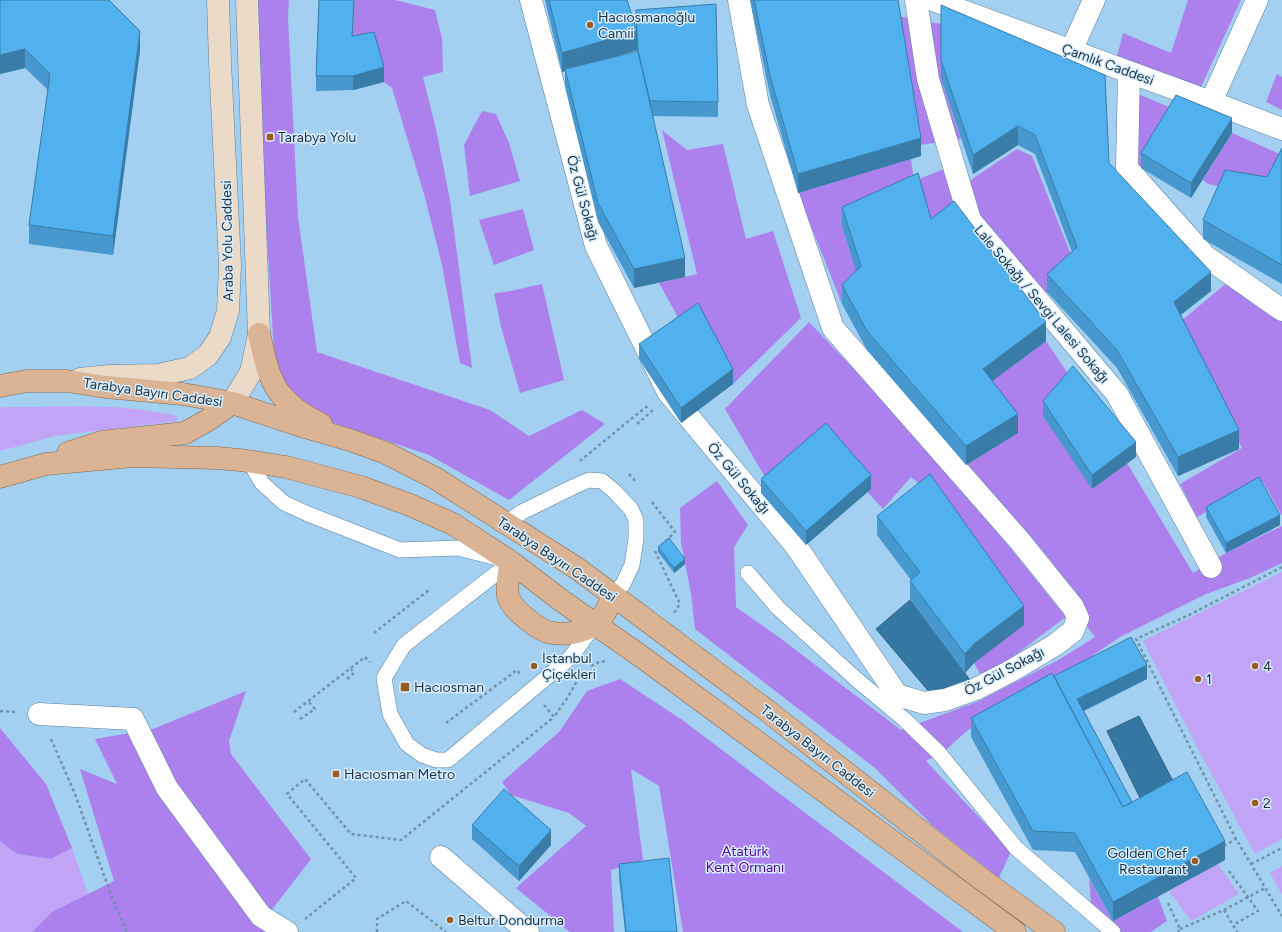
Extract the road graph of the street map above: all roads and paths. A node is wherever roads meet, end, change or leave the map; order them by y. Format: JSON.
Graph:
{"nodes":[{"id":1,"x":218,"y":0,"type":"edge"},
{"id":2,"x":247,"y":0,"type":"edge"},
{"id":3,"x":531,"y":0,"type":"edge"},
{"id":4,"x":739,"y":0,"type":"edge"},
{"id":5,"x":916,"y":0,"type":"edge"},
{"id":6,"x":933,"y":0,"type":"edge"},
{"id":7,"x":1094,"y":0,"type":"edge"},
{"id":8,"x":1257,"y":0,"type":"edge"},
{"id":9,"x":1071,"y":51,"type":"junction"},
{"id":10,"x":1129,"y":72,"type":"junction"},
{"id":11,"x":1211,"y":102,"type":"junction"},
{"id":12,"x":1282,"y":130,"type":"edge"},
{"id":13,"x":1282,"y":310,"type":"edge"},
{"id":14,"x":259,"y":334,"type":"junction"},
{"id":15,"x":67,"y":381,"type":"junction"},
{"id":16,"x":0,"y":386,"type":"edge"},
{"id":17,"x":232,"y":403,"type":"junction"},
{"id":18,"x":649,"y":406,"type":"dead end"},
{"id":19,"x":631,"y":419,"type":"dead end"},
{"id":20,"x":637,"y":424,"type":"dead end"},
{"id":21,"x":350,"y":440,"type":"junction"},
{"id":22,"x":249,"y":461,"type":"junction"},
{"id":23,"x":580,"y":461,"type":"dead end"},
{"id":24,"x":46,"y":464,"type":"junction"},
{"id":25,"x":0,"y":477,"type":"edge"},
{"id":26,"x":506,"y":523,"type":"junction"},
{"id":27,"x":511,"y":562,"type":"junction"},
{"id":28,"x":1211,"y":567,"type":"dead end"},
{"id":29,"x":1282,"y":567,"type":"edge"},
{"id":30,"x":748,"y":573,"type":"dead end"},
{"id":31,"x":429,"y":590,"type":"dead end"},
{"id":32,"x":613,"y":596,"type":"junction"},
{"id":33,"x":595,"y":624,"type":"junction"},
{"id":34,"x":374,"y":633,"type":"dead end"},
{"id":35,"x":351,"y":668,"type":"junction"},
{"id":36,"x":384,"y":678,"type":"junction"},
{"id":37,"x":347,"y":679,"type":"dead end"},
{"id":38,"x":501,"y":681,"type":"dead end"},
{"id":39,"x":308,"y":701,"type":"junction"},
{"id":40,"x":294,"y":712,"type":"dead end"},
{"id":41,"x":39,"y":714,"type":"joint"},
{"id":42,"x":554,"y":717,"type":"dead end"},
{"id":43,"x":300,"y":719,"type":"dead end"},
{"id":44,"x":446,"y":723,"type":"dead end"},
{"id":45,"x":1236,"y":839,"type":"junction"},
{"id":46,"x":1219,"y":848,"type":"edge"},
{"id":47,"x":1282,"y":848,"type":"edge"},
{"id":48,"x":441,"y":857,"type":"dead end"},
{"id":49,"x":1251,"y":864,"type":"junction"},
{"id":50,"x":1229,"y":871,"type":"dead end"},
{"id":51,"x":1265,"y":888,"type":"junction"},
{"id":52,"x":1248,"y":897,"type":"junction"},
{"id":53,"x":1168,"y":903,"type":"dead end"},
{"id":54,"x":1224,"y":910,"type":"junction"},
{"id":55,"x":1282,"y":916,"type":"edge"},
{"id":56,"x":1233,"y":925,"type":"junction"},
{"id":57,"x":294,"y":927,"type":"edge"},
{"id":58,"x":1180,"y":929,"type":"junction"},
{"id":59,"x":127,"y":932,"type":"edge"},
{"id":60,"x":377,"y":932,"type":"edge"},
{"id":61,"x":446,"y":932,"type":"edge"},
{"id":62,"x":528,"y":932,"type":"edge"},
{"id":63,"x":1014,"y":932,"type":"edge"},
{"id":64,"x":1054,"y":932,"type":"edge"},
{"id":65,"x":1114,"y":932,"type":"edge"},
{"id":66,"x":1178,"y":932,"type":"edge"},
{"id":67,"x":1237,"y":932,"type":"edge"}],
"edges":[{"from":1,"to":15,"type":"street","name":"Araba Yolu Caddesi"},
{"from":2,"to":14,"type":"street","name":"Araba Yolu Caddesi"},
{"from":3,"to":4,"type":"street","name":"Öz Gül Sokağı"},
{"from":5,"to":28,"type":"street","name":"Lale Sokağı / Sevgi Lalesi Sokağı"},
{"from":6,"to":9,"type":"street","name":"Çamlık Caddesi"},
{"from":7,"to":9,"type":"street"},
{"from":8,"to":11,"type":"street"},
{"from":9,"to":10,"type":"street","name":"Çamlık Caddesi"},
{"from":10,"to":11,"type":"street","name":"Çamlık Caddesi"},
{"from":10,"to":13,"type":"street"},
{"from":11,"to":12,"type":"street","name":"Çamlık Caddesi"},
{"from":14,"to":17,"type":"street","name":"Araba Yolu Caddesi"},
{"from":14,"to":21,"type":"main road"},
{"from":15,"to":16,"type":"main road","name":"Tarabya Bayırı Caddesi"},
{"from":15,"to":17,"type":"main road","name":"Tarabya Bayırı Caddesi"},
{"from":17,"to":21,"type":"main road","name":"Tarabya Bayırı Caddesi"},
{"from":17,"to":24,"type":"main road"},
{"from":18,"to":20,"type":"path"},
{"from":19,"to":23,"type":"path"},
{"from":21,"to":26,"type":"main road","name":"Tarabya Bayırı Caddesi"},
{"from":22,"to":24,"type":"main road","name":"Tarabya Bayırı Caddesi"},
{"from":22,"to":27,"type":"main road","name":"Tarabya Bayırı Caddesi"},
{"from":22,"to":27,"type":"lane"},
{"from":24,"to":25,"type":"main road","name":"Tarabya Bayırı Caddesi"},
{"from":26,"to":32,"type":"main road","name":"Tarabya Bayırı Caddesi"},
{"from":26,"to":32,"type":"lane"},
{"from":27,"to":33,"type":"main road","name":"Tarabya Bayırı Caddesi"},
{"from":27,"to":33,"type":"main road"},
{"from":27,"to":36,"type":"lane"},
{"from":29,"to":45,"type":"path"},
{"from":30,"to":65,"type":"lane"},
{"from":31,"to":34,"type":"path"},
{"from":32,"to":33,"type":"main road"},
{"from":32,"to":64,"type":"main road","name":"Tarabya Bayırı Caddesi"},
{"from":33,"to":36,"type":"lane"},
{"from":33,"to":63,"type":"main road","name":"Tarabya Bayırı Caddesi"},
{"from":35,"to":36,"type":"path"},
{"from":35,"to":37,"type":"path"},
{"from":35,"to":39,"type":"path"},
{"from":38,"to":44,"type":"path"},
{"from":39,"to":40,"type":"path"},
{"from":39,"to":43,"type":"path"},
{"from":41,"to":57,"type":"street"},
{"from":41,"to":59,"type":"path"},
{"from":42,"to":57,"type":"path"},
{"from":45,"to":46,"type":"path"},
{"from":45,"to":49,"type":"path"},
{"from":47,"to":49,"type":"path"},
{"from":48,"to":62,"type":"street"},
{"from":49,"to":51,"type":"path"},
{"from":50,"to":52,"type":"path"},
{"from":51,"to":52,"type":"path"},
{"from":51,"to":55,"type":"path"},
{"from":52,"to":54,"type":"path"},
{"from":52,"to":56,"type":"path"},
{"from":53,"to":58,"type":"path"},
{"from":54,"to":56,"type":"path"},
{"from":54,"to":58,"type":"path"},
{"from":56,"to":67,"type":"path"},
{"from":58,"to":66,"type":"path"},
{"from":60,"to":61,"type":"path"}]}
